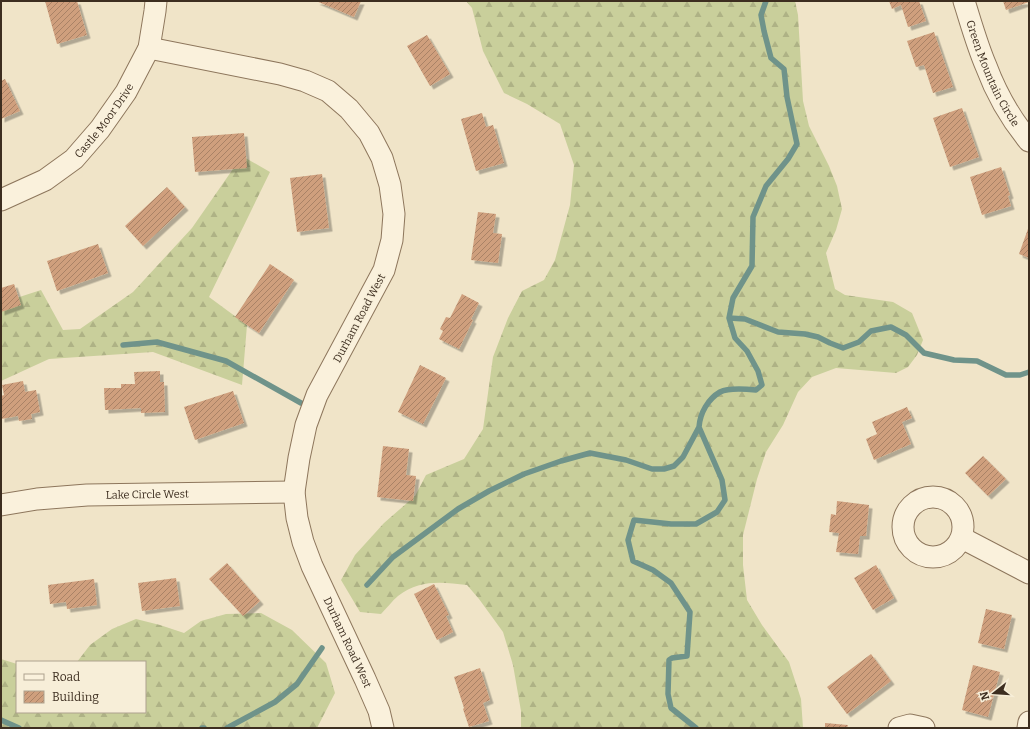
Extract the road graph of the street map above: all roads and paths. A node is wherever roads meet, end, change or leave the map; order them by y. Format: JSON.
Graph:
{"nodes":[{"id":1,"x":156,"y":1,"type":"edge"},
{"id":2,"x":964,"y":1,"type":"edge"},
{"id":3,"x":149,"y":48,"type":"junction"},
{"id":4,"x":1029,"y":141,"type":"edge"},
{"id":5,"x":1,"y":200,"type":"edge"},
{"id":6,"x":294,"y":492,"type":"junction"},
{"id":7,"x":1,"y":505,"type":"edge"},
{"id":8,"x":962,"y":538,"type":"dead end"},
{"id":9,"x":1029,"y":573,"type":"edge"},
{"id":10,"x":1029,"y":722,"type":"edge"},
{"id":11,"x":383,"y":728,"type":"edge"},
{"id":12,"x":899,"y":728,"type":"edge"},
{"id":13,"x":924,"y":728,"type":"edge"},
{"id":14,"x":1028,"y":728,"type":"edge"}],
"edges":[{"from":1,"to":3,"type":"street","name":"Castle Moor Drive"},
{"from":2,"to":4,"type":"street","name":"Green Mountain Circle"},
{"from":3,"to":5,"type":"street","name":"Castle Moor Drive"},
{"from":3,"to":6,"type":"street","name":"Durham Road West"},
{"from":6,"to":7,"type":"street","name":"Lake Circle West"},
{"from":6,"to":11,"type":"street","name":"Durham Road West"},
{"from":8,"to":9,"type":"street"},
{"from":10,"to":14,"type":"street"},
{"from":12,"to":13,"type":"street"}]}
